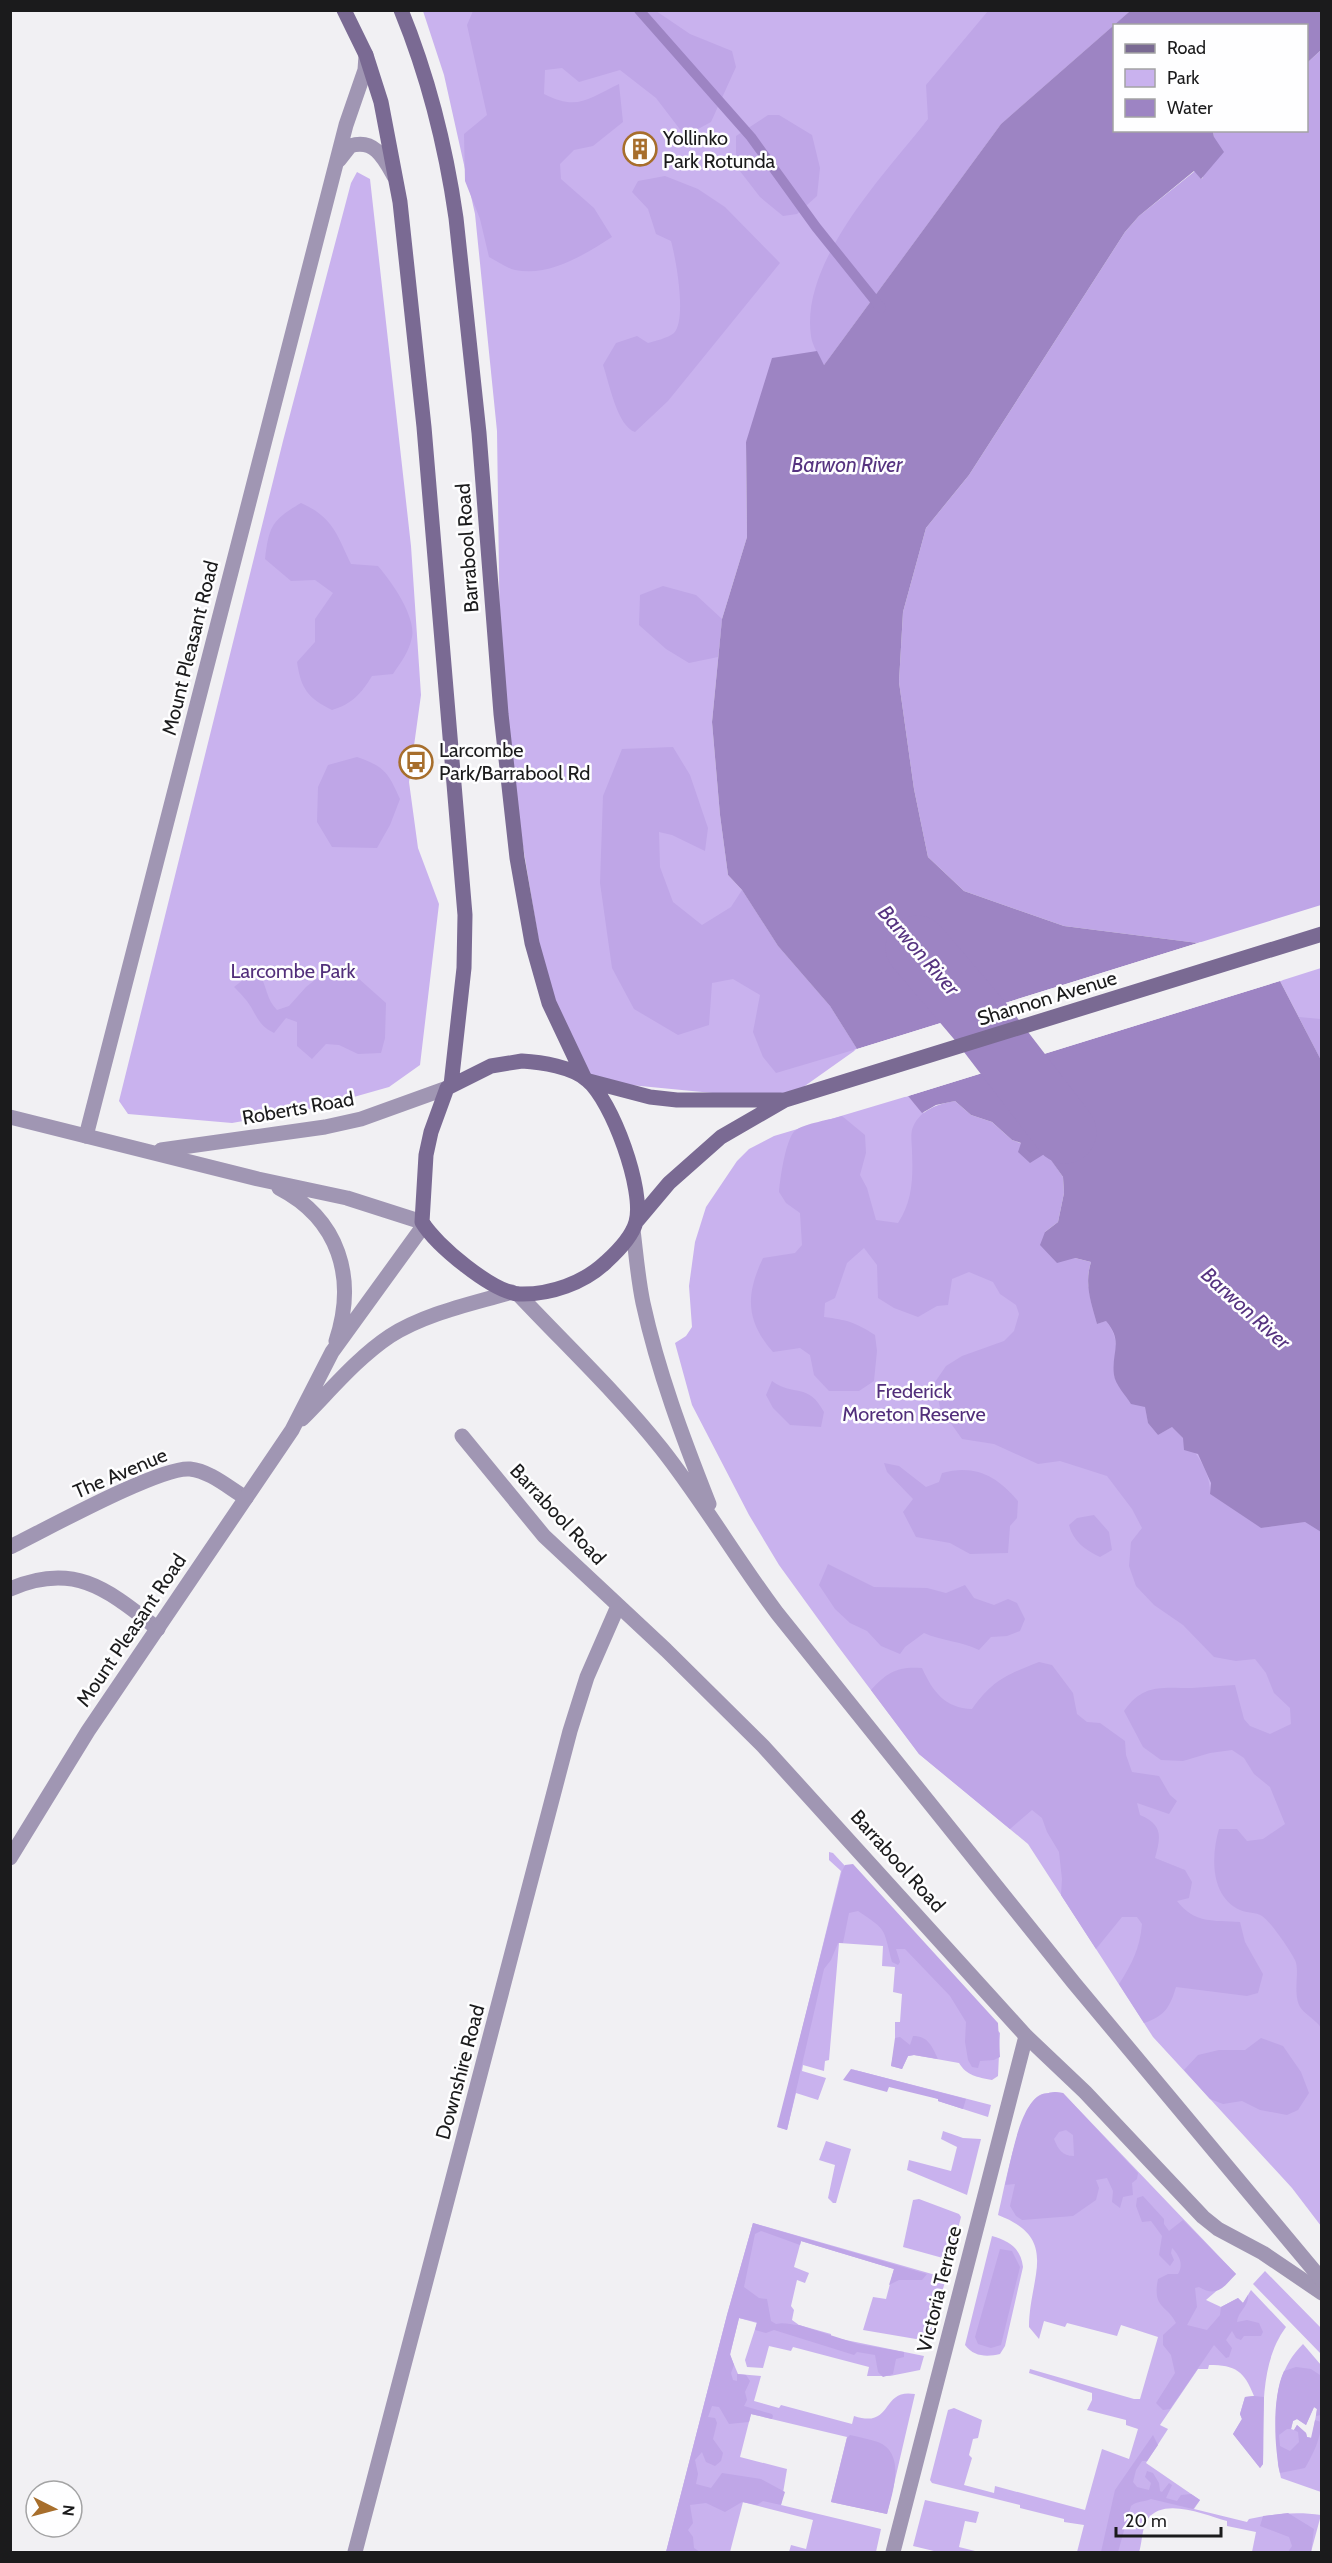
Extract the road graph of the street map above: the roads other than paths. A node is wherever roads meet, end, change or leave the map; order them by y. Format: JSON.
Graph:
{"nodes":[{"id":1,"x":344,"y":10,"type":"edge"},
{"id":2,"x":401,"y":10,"type":"edge"},
{"id":3,"x":366,"y":55,"type":"junction"},
{"id":4,"x":335,"y":171,"type":"junction"},
{"id":5,"x":396,"y":180,"type":"junction"},
{"id":6,"x":1322,"y":934,"type":"edge"},
{"id":7,"x":587,"y":1079,"type":"junction"},
{"id":8,"x":449,"y":1086,"type":"junction"},
{"id":9,"x":785,"y":1100,"type":"junction"},
{"id":10,"x":10,"y":1117,"type":"edge"},
{"id":11,"x":86,"y":1136,"type":"junction"},
{"id":12,"x":152,"y":1152,"type":"junction"},
{"id":13,"x":258,"y":1179,"type":"junction"},
{"id":14,"x":423,"y":1223,"type":"junction"},
{"id":15,"x":635,"y":1225,"type":"junction"},
{"id":16,"x":515,"y":1293,"type":"junction"},
{"id":17,"x":332,"y":1352,"type":"junction"},
{"id":18,"x":292,"y":1430,"type":"junction"},
{"id":19,"x":462,"y":1436,"type":"dead end"},
{"id":20,"x":246,"y":1498,"type":"junction"},
{"id":21,"x":719,"y":1530,"type":"junction"},
{"id":22,"x":10,"y":1547,"type":"edge"},
{"id":23,"x":10,"y":1589,"type":"edge"},
{"id":24,"x":618,"y":1606,"type":"junction"},
{"id":25,"x":158,"y":1629,"type":"junction"},
{"id":26,"x":10,"y":1858,"type":"edge"},
{"id":27,"x":1026,"y":2036,"type":"junction"},
{"id":28,"x":1322,"y":2280,"type":"edge"},
{"id":29,"x":1322,"y":2293,"type":"edge"},
{"id":30,"x":355,"y":2553,"type":"edge"},
{"id":31,"x":893,"y":2553,"type":"edge"}],
"edges":[{"from":1,"to":3,"type":"main road","name":"Barrabool Road"},
{"from":2,"to":7,"type":"main road","name":"Barrabool Road"},
{"from":3,"to":4,"type":"street","name":"Mount Pleasant Road"},
{"from":3,"to":5,"type":"main road","name":"Barrabool Road"},
{"from":4,"to":5,"type":"street","name":"Mount Pleasant Road"},
{"from":4,"to":11,"type":"street","name":"Mount Pleasant Road"},
{"from":5,"to":8,"type":"main road","name":"Barrabool Road"},
{"from":6,"to":9,"type":"main road","name":"Shannon Avenue"},
{"from":7,"to":8,"type":"main road","name":"Shannon Avenue"},
{"from":7,"to":9,"type":"main road","name":"Shannon Avenue"},
{"from":7,"to":15,"type":"main road","name":"Barrabool Road"},
{"from":8,"to":12,"type":"street","name":"Roberts Road"},
{"from":8,"to":14,"type":"main road","name":"Barrabool Road"},
{"from":9,"to":15,"type":"main road","name":"Shannon Avenue"},
{"from":10,"to":11,"type":"street","name":"Roberts Road"},
{"from":11,"to":12,"type":"street","name":"Roberts Road"},
{"from":12,"to":13,"type":"street","name":"Roberts Road"},
{"from":13,"to":14,"type":"street","name":"Roberts Road"},
{"from":13,"to":17,"type":"street"},
{"from":14,"to":16,"type":"main road"},
{"from":14,"to":17,"type":"street","name":"Mount Pleasant Road"},
{"from":15,"to":16,"type":"main road","name":"Shannon Avenue"},
{"from":15,"to":21,"type":"street"},
{"from":16,"to":18,"type":"street","name":"Mount Pleasant Road"},
{"from":16,"to":21,"type":"street"},
{"from":17,"to":18,"type":"street","name":"Mount Pleasant Road"},
{"from":18,"to":20,"type":"street","name":"Mount Pleasant Road"},
{"from":19,"to":24,"type":"street","name":"Barrabool Road"},
{"from":20,"to":22,"type":"street","name":"The Avenue"},
{"from":20,"to":25,"type":"street","name":"Mount Pleasant Road"},
{"from":21,"to":28,"type":"street"},
{"from":23,"to":25,"type":"street"},
{"from":24,"to":27,"type":"street","name":"Barrabool Road"},
{"from":24,"to":30,"type":"street","name":"Downshire Road"},
{"from":25,"to":26,"type":"street","name":"Mount Pleasant Road"},
{"from":27,"to":29,"type":"street","name":"Barrabool Road"},
{"from":27,"to":31,"type":"street","name":"Victoria Terrace"}]}
